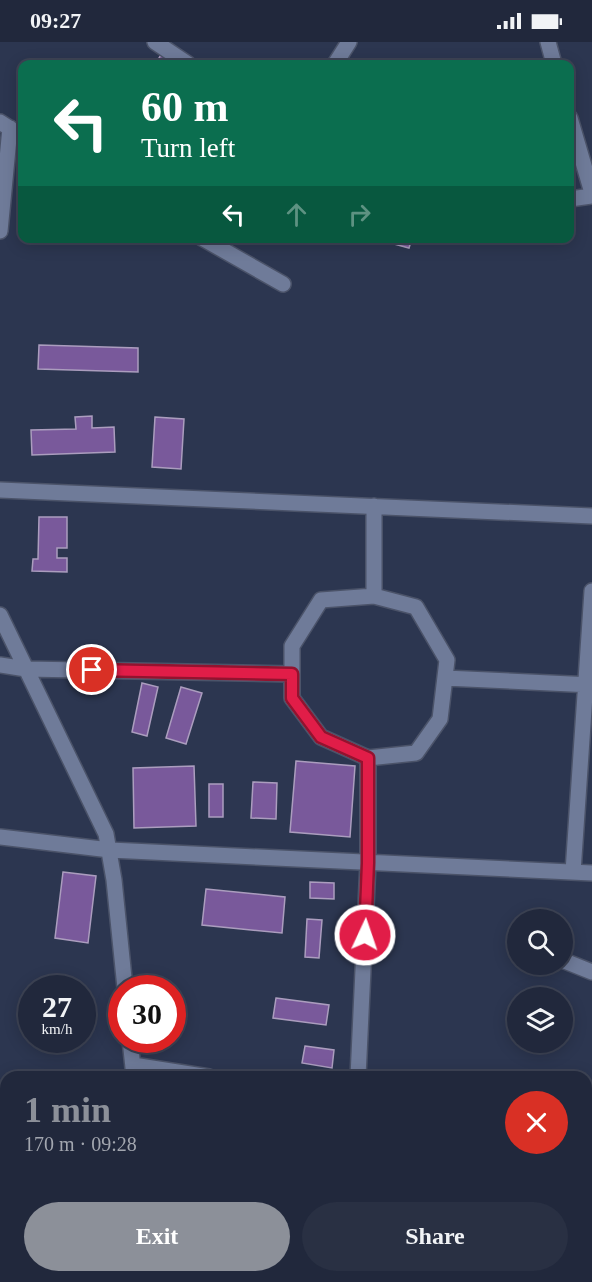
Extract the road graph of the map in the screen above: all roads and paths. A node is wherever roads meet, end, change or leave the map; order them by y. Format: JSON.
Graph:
{"nodes":[{"id":1,"x":154,"y":42,"type":"edge"},
{"id":2,"x":349,"y":42,"type":"edge"},
{"id":3,"x":548,"y":42,"type":"edge"},
{"id":4,"x":182,"y":60,"type":"edge"},
{"id":5,"x":338,"y":60,"type":"edge"},
{"id":6,"x":553,"y":60,"type":"edge"},
{"id":7,"x":11,"y":128,"type":"edge"},
{"id":8,"x":574,"y":132,"type":"edge"},
{"id":9,"x":592,"y":195,"type":"edge"},
{"id":10,"x":574,"y":198,"type":"edge"},
{"id":11,"x":0,"y":231,"type":"edge"},
{"id":12,"x":211,"y":243,"type":"edge"},
{"id":13,"x":283,"y":284,"type":"dead end"},
{"id":14,"x":0,"y":490,"type":"edge"},
{"id":15,"x":374,"y":506,"type":"junction"},
{"id":16,"x":592,"y":516,"type":"edge"},
{"id":17,"x":592,"y":591,"type":"edge"},
{"id":18,"x":374,"y":596,"type":"junction"},
{"id":19,"x":0,"y":615,"type":"edge"},
{"id":20,"x":0,"y":665,"type":"edge"},
{"id":21,"x":26,"y":669,"type":"junction"},
{"id":22,"x":292,"y":674,"type":"junction"},
{"id":23,"x":445,"y":678,"type":"junction"},
{"id":24,"x":589,"y":685,"type":"edge"},
{"id":25,"x":368,"y":758,"type":"junction"},
{"id":26,"x":0,"y":837,"type":"edge"},
{"id":27,"x":110,"y":849,"type":"junction"},
{"id":28,"x":368,"y":863,"type":"junction"},
{"id":29,"x":573,"y":872,"type":"junction"},
{"id":30,"x":592,"y":873,"type":"edge"},
{"id":31,"x":573,"y":964,"type":"edge"},
{"id":32,"x":592,"y":972,"type":"edge"},
{"id":33,"x":124,"y":975,"type":"edge"},
{"id":34,"x":131,"y":1053,"type":"edge"},
{"id":35,"x":133,"y":1071,"type":"edge"},
{"id":36,"x":358,"y":1071,"type":"edge"}],
"edges":[{"from":1,"to":4,"type":"street"},
{"from":2,"to":5,"type":"street"},
{"from":3,"to":6,"type":"street"},
{"from":7,"to":11,"type":"street"},
{"from":8,"to":9,"type":"street"},
{"from":9,"to":10,"type":"street"},
{"from":12,"to":13,"type":"street"},
{"from":14,"to":15,"type":"street"},
{"from":15,"to":16,"type":"street"},
{"from":15,"to":18,"type":"street"},
{"from":17,"to":24,"type":"street"},
{"from":18,"to":22,"type":"street"},
{"from":18,"to":23,"type":"street"},
{"from":19,"to":21,"type":"street"},
{"from":20,"to":21,"type":"street"},
{"from":21,"to":22,"type":"street"},
{"from":21,"to":27,"type":"street"},
{"from":22,"to":25,"type":"street"},
{"from":23,"to":24,"type":"street"},
{"from":23,"to":25,"type":"street"},
{"from":24,"to":29,"type":"street"},
{"from":25,"to":28,"type":"street"},
{"from":26,"to":27,"type":"street"},
{"from":27,"to":28,"type":"street"},
{"from":27,"to":33,"type":"street"},
{"from":28,"to":29,"type":"street"},
{"from":28,"to":36,"type":"street"},
{"from":29,"to":30,"type":"street"},
{"from":31,"to":32,"type":"street"},
{"from":34,"to":35,"type":"street"}]}
